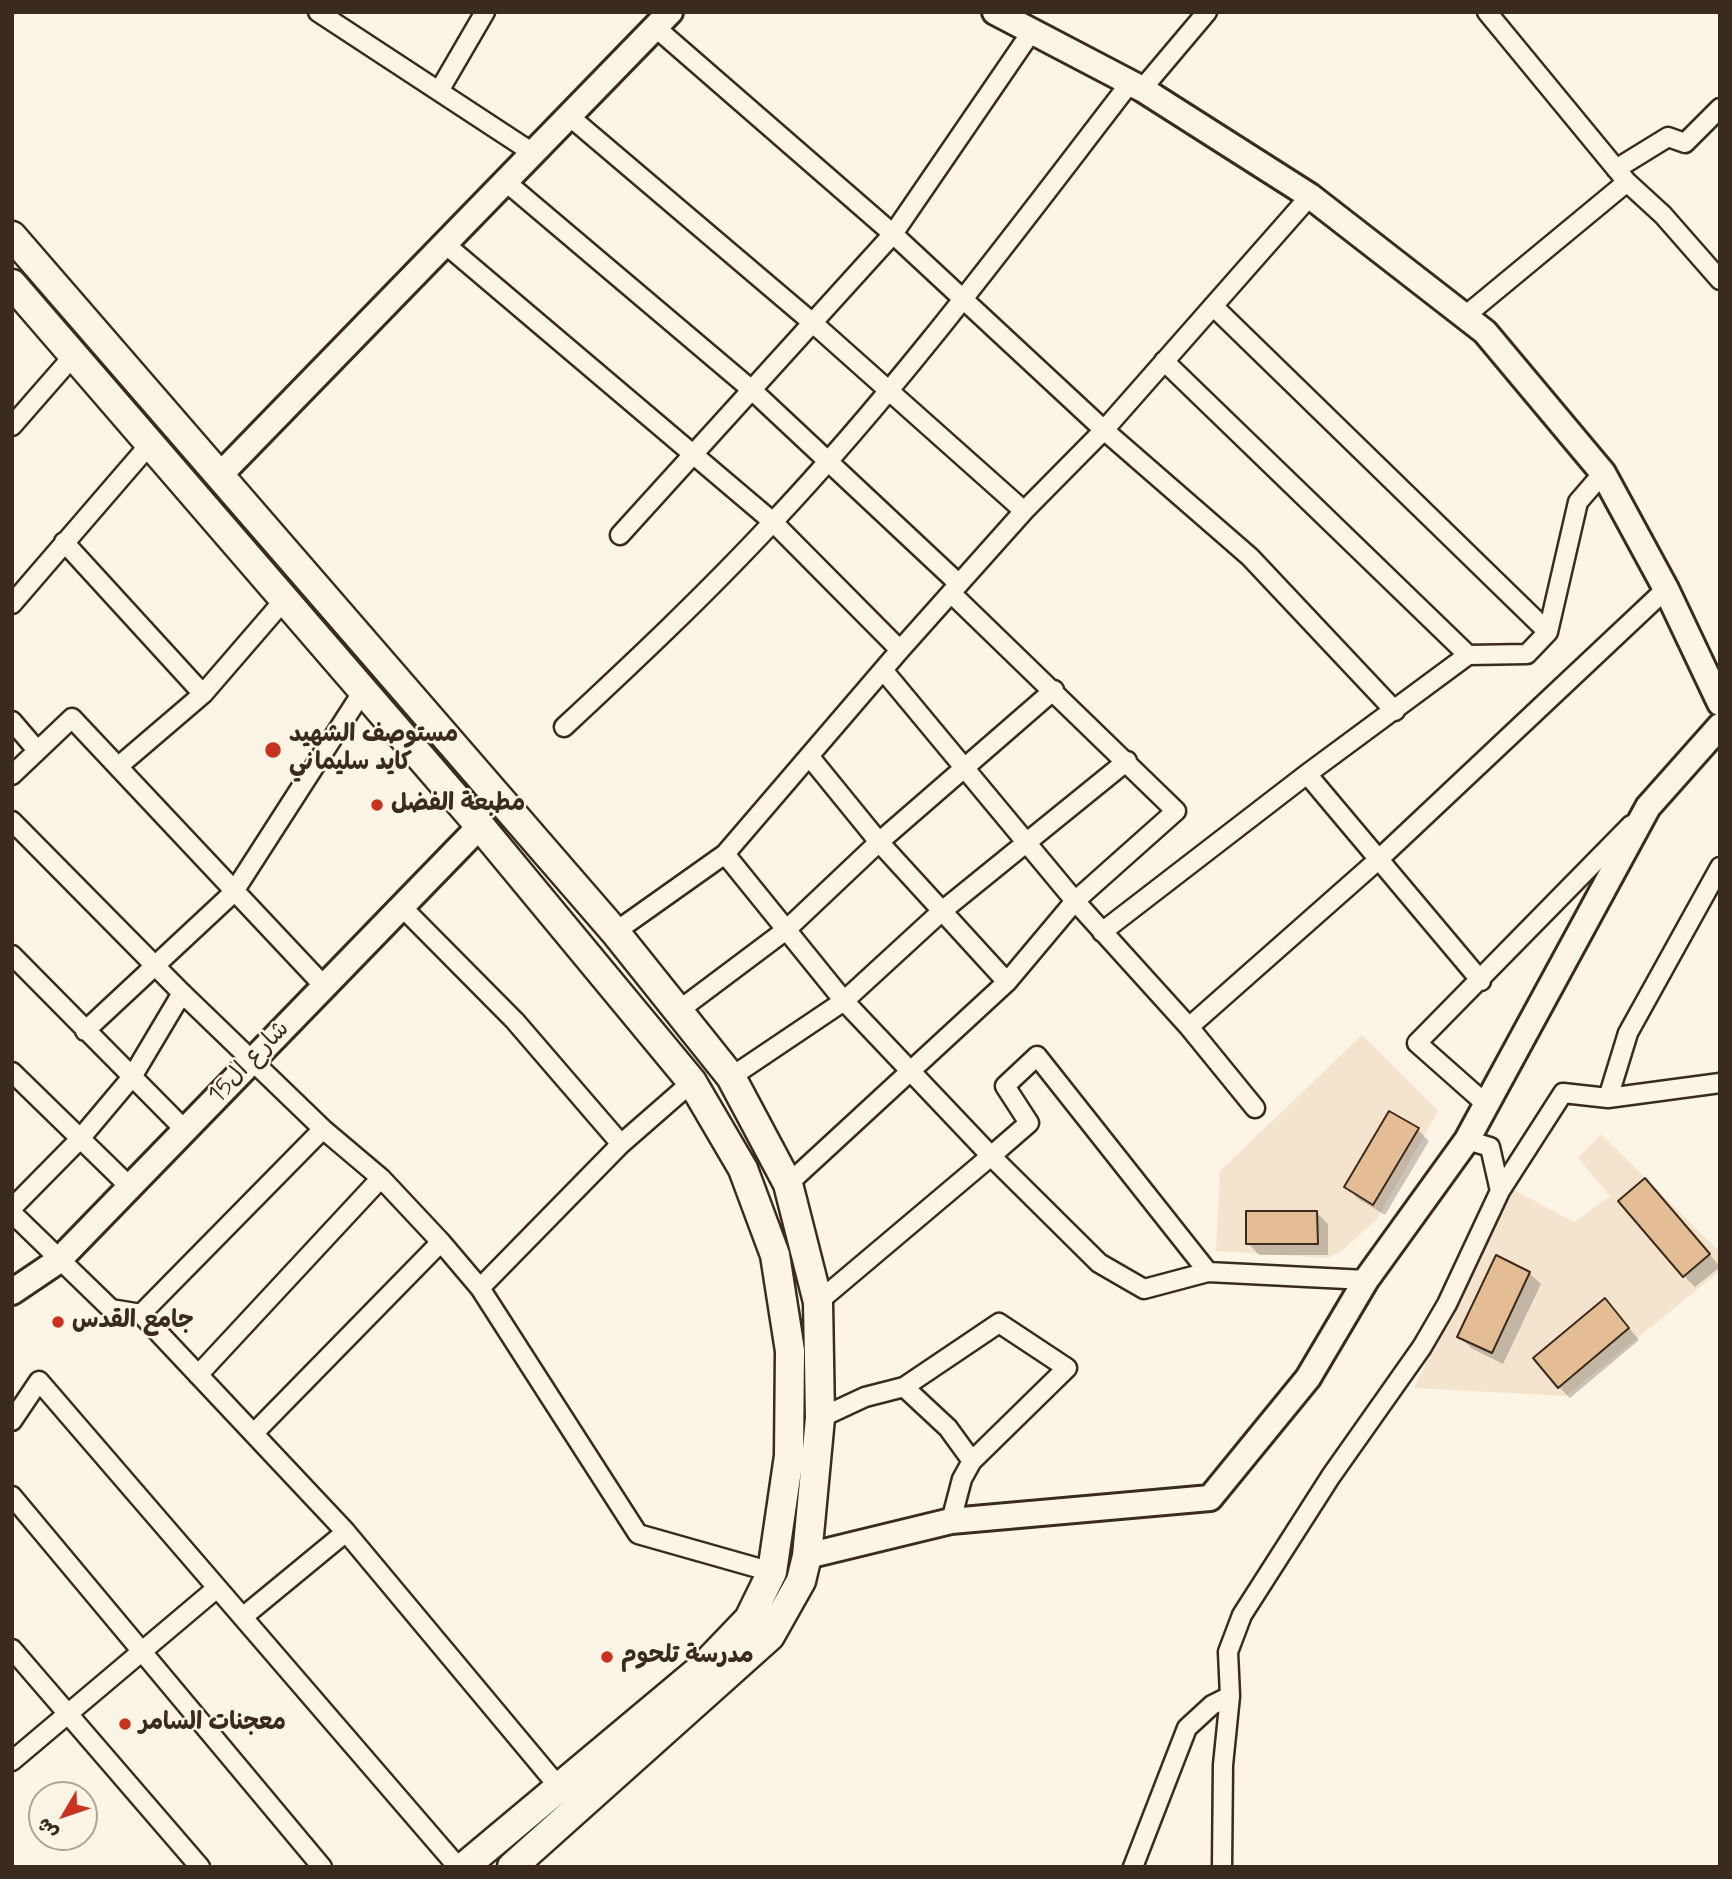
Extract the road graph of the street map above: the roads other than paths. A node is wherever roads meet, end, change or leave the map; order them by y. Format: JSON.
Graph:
{"nodes":[{"id":1,"x":318,"y":12,"type":"edge"},
{"id":2,"x":485,"y":12,"type":"edge"},
{"id":3,"x":995,"y":12,"type":"edge"},
{"id":4,"x":1486,"y":12,"type":"edge"},
{"id":5,"x":1199,"y":15,"type":"edge"},
{"id":6,"x":662,"y":20,"type":"edge"},
{"id":7,"x":1032,"y":31,"type":"junction"},
{"id":8,"x":1136,"y":86,"type":"junction"},
{"id":9,"x":439,"y":91,"type":"junction"},
{"id":10,"x":1720,"y":108,"type":"edge"},
{"id":11,"x":569,"y":116,"type":"junction"},
{"id":12,"x":533,"y":153,"type":"junction"},
{"id":13,"x":1622,"y":175,"type":"junction"},
{"id":14,"x":506,"y":182,"type":"junction"},
{"id":15,"x":1310,"y":196,"type":"junction"},
{"id":16,"x":893,"y":234,"type":"junction"},
{"id":17,"x":12,"y":236,"type":"edge"},
{"id":18,"x":445,"y":244,"type":"junction"},
{"id":19,"x":1720,"y":280,"type":"edge"},
{"id":20,"x":12,"y":284,"type":"edge"},
{"id":21,"x":961,"y":300,"type":"junction"},
{"id":22,"x":1213,"y":306,"type":"junction"},
{"id":23,"x":1465,"y":316,"type":"junction"},
{"id":24,"x":814,"y":324,"type":"junction"},
{"id":25,"x":74,"y":355,"type":"junction"},
{"id":26,"x":1164,"y":361,"type":"junction"},
{"id":27,"x":888,"y":390,"type":"junction"},
{"id":28,"x":753,"y":391,"type":"junction"},
{"id":29,"x":12,"y":426,"type":"edge"},
{"id":30,"x":1104,"y":430,"type":"junction"},
{"id":31,"x":150,"y":444,"type":"junction"},
{"id":32,"x":696,"y":455,"type":"junction"},
{"id":33,"x":827,"y":460,"type":"junction"},
{"id":34,"x":1603,"y":473,"type":"junction"},
{"id":35,"x":220,"y":475,"type":"junction"},
{"id":36,"x":1024,"y":511,"type":"junction"},
{"id":37,"x":773,"y":522,"type":"junction"},
{"id":38,"x":620,"y":535,"type":"dead end"},
{"id":39,"x":64,"y":542,"type":"junction"},
{"id":40,"x":955,"y":589,"type":"junction"},
{"id":41,"x":1666,"y":589,"type":"junction"},
{"id":42,"x":285,"y":599,"type":"junction"},
{"id":43,"x":12,"y":604,"type":"edge"},
{"id":44,"x":1548,"y":632,"type":"junction"},
{"id":45,"x":900,"y":650,"type":"junction"},
{"id":46,"x":1468,"y":655,"type":"junction"},
{"id":47,"x":883,"y":670,"type":"junction"},
{"id":48,"x":1054,"y":690,"type":"junction"},
{"id":49,"x":363,"y":691,"type":"junction"},
{"id":50,"x":202,"y":694,"type":"junction"},
{"id":51,"x":1720,"y":703,"type":"edge"},
{"id":52,"x":1395,"y":711,"type":"junction"},
{"id":53,"x":12,"y":721,"type":"edge"},
{"id":54,"x":1720,"y":726,"type":"edge"},
{"id":55,"x":564,"y":727,"type":"dead end"},
{"id":56,"x":36,"y":749,"type":"junction"},
{"id":57,"x":809,"y":756,"type":"junction"},
{"id":58,"x":1126,"y":761,"type":"junction"},
{"id":59,"x":120,"y":765,"type":"junction"},
{"id":60,"x":964,"y":766,"type":"junction"},
{"id":61,"x":1307,"y":774,"type":"junction"},
{"id":62,"x":12,"y":775,"type":"edge"},
{"id":63,"x":1648,"y":807,"type":"junction"},
{"id":64,"x":12,"y":821,"type":"edge"},
{"id":65,"x":480,"y":825,"type":"junction"},
{"id":66,"x":1026,"y":841,"type":"junction"},
{"id":67,"x":879,"y":842,"type":"junction"},
{"id":68,"x":724,"y":854,"type":"junction"},
{"id":69,"x":1378,"y":860,"type":"junction"},
{"id":70,"x":1720,"y":867,"type":"edge"},
{"id":71,"x":233,"y":893,"type":"junction"},
{"id":72,"x":1075,"y":901,"type":"junction"},
{"id":73,"x":401,"y":906,"type":"junction"},
{"id":74,"x":942,"y":911,"type":"junction"},
{"id":75,"x":786,"y":930,"type":"junction"},
{"id":76,"x":615,"y":932,"type":"junction"},
{"id":77,"x":1102,"y":932,"type":"junction"},
{"id":78,"x":12,"y":955,"type":"edge"},
{"id":79,"x":155,"y":965,"type":"junction"},
{"id":80,"x":1481,"y":981,"type":"junction"},
{"id":81,"x":1007,"y":982,"type":"junction"},
{"id":82,"x":324,"y":986,"type":"junction"},
{"id":83,"x":182,"y":993,"type":"junction"},
{"id":84,"x":844,"y":1002,"type":"junction"},
{"id":85,"x":678,"y":1011,"type":"junction"},
{"id":86,"x":1189,"y":1027,"type":"junction"},
{"id":87,"x":85,"y":1031,"type":"junction"},
{"id":88,"x":253,"y":1060,"type":"junction"},
{"id":89,"x":907,"y":1071,"type":"junction"},
{"id":90,"x":12,"y":1072,"type":"edge"},
{"id":91,"x":132,"y":1077,"type":"junction"},
{"id":92,"x":731,"y":1077,"type":"junction"},
{"id":93,"x":692,"y":1082,"type":"junction"},
{"id":94,"x":1720,"y":1083,"type":"edge"},
{"id":95,"x":1608,"y":1098,"type":"junction"},
{"id":96,"x":1487,"y":1105,"type":"junction"},
{"id":97,"x":1255,"y":1108,"type":"dead end"},
{"id":98,"x":323,"y":1129,"type":"junction"},
{"id":99,"x":185,"y":1130,"type":"junction"},
{"id":100,"x":79,"y":1140,"type":"junction"},
{"id":101,"x":1467,"y":1140,"type":"junction"},
{"id":102,"x":621,"y":1144,"type":"junction"},
{"id":103,"x":991,"y":1156,"type":"junction"},
{"id":104,"x":381,"y":1178,"type":"junction"},
{"id":105,"x":788,"y":1184,"type":"junction"},
{"id":106,"x":130,"y":1186,"type":"junction"},
{"id":107,"x":1500,"y":1191,"type":"junction"},
{"id":108,"x":12,"y":1208,"type":"edge"},
{"id":109,"x":12,"y":1213,"type":"edge"},
{"id":110,"x":441,"y":1242,"type":"junction"},
{"id":111,"x":58,"y":1261,"type":"junction"},
{"id":112,"x":1208,"y":1272,"type":"junction"},
{"id":113,"x":1366,"y":1280,"type":"junction"},
{"id":114,"x":480,"y":1288,"type":"junction"},
{"id":115,"x":12,"y":1292,"type":"edge"},
{"id":116,"x":818,"y":1302,"type":"junction"},
{"id":117,"x":141,"y":1314,"type":"junction"},
{"id":118,"x":198,"y":1375,"type":"junction"},
{"id":119,"x":904,"y":1387,"type":"junction"},
{"id":120,"x":820,"y":1418,"type":"junction"},
{"id":121,"x":12,"y":1421,"type":"edge"},
{"id":122,"x":254,"y":1433,"type":"junction"},
{"id":123,"x":972,"y":1461,"type":"junction"},
{"id":124,"x":12,"y":1496,"type":"edge"},
{"id":125,"x":951,"y":1521,"type":"junction"},
{"id":126,"x":346,"y":1532,"type":"junction"},
{"id":127,"x":807,"y":1556,"type":"junction"},
{"id":128,"x":772,"y":1572,"type":"junction"},
{"id":129,"x":217,"y":1588,"type":"junction"},
{"id":130,"x":244,"y":1616,"type":"junction"},
{"id":131,"x":142,"y":1648,"type":"junction"},
{"id":132,"x":12,"y":1649,"type":"edge"},
{"id":133,"x":1230,"y":1696,"type":"junction"},
{"id":134,"x":67,"y":1714,"type":"junction"},
{"id":135,"x":12,"y":1761,"type":"edge"},
{"id":136,"x":558,"y":1786,"type":"junction"},
{"id":137,"x":200,"y":1867,"type":"edge"},
{"id":138,"x":322,"y":1867,"type":"edge"},
{"id":139,"x":458,"y":1867,"type":"edge"},
{"id":140,"x":464,"y":1867,"type":"edge"},
{"id":141,"x":512,"y":1867,"type":"edge"},
{"id":142,"x":1133,"y":1867,"type":"edge"},
{"id":143,"x":1222,"y":1867,"type":"edge"}],
"edges":[{"from":1,"to":9,"type":"street"},
{"from":2,"to":9,"type":"street"},
{"from":3,"to":7,"type":"street"},
{"from":4,"to":13,"type":"street"},
{"from":5,"to":8,"type":"street"},
{"from":6,"to":11,"type":"street"},
{"from":6,"to":16,"type":"street"},
{"from":7,"to":8,"type":"street"},
{"from":7,"to":16,"type":"street"},
{"from":8,"to":15,"type":"street"},
{"from":8,"to":21,"type":"street"},
{"from":9,"to":12,"type":"street"},
{"from":10,"to":13,"type":"street"},
{"from":11,"to":12,"type":"street"},
{"from":11,"to":24,"type":"street"},
{"from":12,"to":14,"type":"street"},
{"from":13,"to":19,"type":"street"},
{"from":13,"to":23,"type":"street"},
{"from":14,"to":18,"type":"street"},
{"from":14,"to":28,"type":"street"},
{"from":15,"to":22,"type":"street"},
{"from":15,"to":23,"type":"street"},
{"from":16,"to":21,"type":"street"},
{"from":16,"to":24,"type":"street"},
{"from":17,"to":35,"type":"main road"},
{"from":18,"to":32,"type":"street"},
{"from":18,"to":35,"type":"street"},
{"from":20,"to":25,"type":"main road"},
{"from":21,"to":27,"type":"street"},
{"from":21,"to":30,"type":"street"},
{"from":22,"to":26,"type":"street"},
{"from":22,"to":44,"type":"street"},
{"from":23,"to":34,"type":"street"},
{"from":24,"to":27,"type":"street"},
{"from":24,"to":28,"type":"street"},
{"from":25,"to":29,"type":"street"},
{"from":25,"to":31,"type":"main road"},
{"from":26,"to":30,"type":"street"},
{"from":26,"to":46,"type":"street"},
{"from":27,"to":33,"type":"street"},
{"from":27,"to":36,"type":"street"},
{"from":28,"to":32,"type":"street"},
{"from":28,"to":33,"type":"street"},
{"from":30,"to":36,"type":"street"},
{"from":30,"to":52,"type":"street"},
{"from":31,"to":39,"type":"street"},
{"from":31,"to":42,"type":"main road"},
{"from":32,"to":37,"type":"street"},
{"from":32,"to":38,"type":"street"},
{"from":33,"to":37,"type":"street"},
{"from":33,"to":40,"type":"street"},
{"from":34,"to":41,"type":"street"},
{"from":34,"to":44,"type":"street"},
{"from":35,"to":76,"type":"main road"},
{"from":36,"to":40,"type":"street"},
{"from":37,"to":45,"type":"street"},
{"from":37,"to":55,"type":"street"},
{"from":39,"to":43,"type":"street"},
{"from":39,"to":50,"type":"street"},
{"from":40,"to":45,"type":"street"},
{"from":40,"to":48,"type":"street"},
{"from":41,"to":51,"type":"street"},
{"from":41,"to":69,"type":"street"},
{"from":42,"to":49,"type":"main road"},
{"from":42,"to":50,"type":"street"},
{"from":44,"to":46,"type":"street"},
{"from":45,"to":47,"type":"street"},
{"from":46,"to":52,"type":"street"},
{"from":47,"to":57,"type":"street"},
{"from":47,"to":60,"type":"street"},
{"from":48,"to":58,"type":"street"},
{"from":48,"to":60,"type":"street"},
{"from":49,"to":65,"type":"main road"},
{"from":49,"to":71,"type":"street"},
{"from":50,"to":59,"type":"street"},
{"from":52,"to":61,"type":"street"},
{"from":53,"to":56,"type":"street"},
{"from":54,"to":63,"type":"street"},
{"from":56,"to":59,"type":"street"},
{"from":56,"to":62,"type":"street"},
{"from":57,"to":67,"type":"street"},
{"from":57,"to":68,"type":"street"},
{"from":58,"to":66,"type":"street"},
{"from":58,"to":72,"type":"street"},
{"from":59,"to":71,"type":"street"},
{"from":60,"to":66,"type":"street"},
{"from":60,"to":67,"type":"street"},
{"from":61,"to":69,"type":"street"},
{"from":61,"to":77,"type":"street"},
{"from":63,"to":80,"type":"street"},
{"from":63,"to":96,"type":"street"},
{"from":64,"to":79,"type":"street"},
{"from":65,"to":73,"type":"street","name":"شارع ال15"},
{"from":65,"to":93,"type":"main road"},
{"from":66,"to":72,"type":"street"},
{"from":66,"to":74,"type":"street"},
{"from":67,"to":74,"type":"street"},
{"from":67,"to":75,"type":"street"},
{"from":68,"to":75,"type":"street"},
{"from":68,"to":76,"type":"street"},
{"from":69,"to":80,"type":"street"},
{"from":69,"to":86,"type":"street"},
{"from":70,"to":95,"type":"street"},
{"from":71,"to":79,"type":"street"},
{"from":71,"to":82,"type":"street"},
{"from":72,"to":77,"type":"street"},
{"from":72,"to":81,"type":"street"},
{"from":73,"to":82,"type":"street","name":"شارع ال15"},
{"from":73,"to":102,"type":"street"},
{"from":74,"to":81,"type":"street"},
{"from":74,"to":84,"type":"street"},
{"from":75,"to":84,"type":"street"},
{"from":75,"to":85,"type":"street"},
{"from":76,"to":85,"type":"main road"},
{"from":77,"to":86,"type":"street"},
{"from":78,"to":87,"type":"street"},
{"from":79,"to":83,"type":"street"},
{"from":79,"to":87,"type":"street"},
{"from":80,"to":96,"type":"street"},
{"from":81,"to":89,"type":"street"},
{"from":82,"to":88,"type":"street","name":"شارع ال15"},
{"from":83,"to":88,"type":"street"},
{"from":83,"to":91,"type":"street"},
{"from":84,"to":89,"type":"street"},
{"from":84,"to":92,"type":"street"},
{"from":85,"to":92,"type":"main road"},
{"from":86,"to":97,"type":"street"},
{"from":87,"to":91,"type":"street"},
{"from":88,"to":98,"type":"street"},
{"from":88,"to":99,"type":"street","name":"شارع ال15"},
{"from":89,"to":103,"type":"street"},
{"from":89,"to":105,"type":"street"},
{"from":90,"to":100,"type":"street"},
{"from":91,"to":99,"type":"street"},
{"from":91,"to":100,"type":"street"},
{"from":92,"to":105,"type":"main road"},
{"from":93,"to":102,"type":"street"},
{"from":93,"to":128,"type":"main road"},
{"from":94,"to":95,"type":"street"},
{"from":95,"to":107,"type":"street"},
{"from":96,"to":101,"type":"street"},
{"from":98,"to":104,"type":"street"},
{"from":98,"to":117,"type":"street"},
{"from":99,"to":106,"type":"street","name":"شارع ال15"},
{"from":100,"to":106,"type":"street"},
{"from":100,"to":108,"type":"street"},
{"from":101,"to":107,"type":"street"},
{"from":101,"to":113,"type":"street"},
{"from":102,"to":114,"type":"street"},
{"from":103,"to":112,"type":"street"},
{"from":103,"to":112,"type":"street"},
{"from":103,"to":116,"type":"street"},
{"from":104,"to":110,"type":"street"},
{"from":104,"to":118,"type":"street"},
{"from":105,"to":116,"type":"main road"},
{"from":106,"to":111,"type":"street","name":"شارع ال15"},
{"from":107,"to":133,"type":"street"},
{"from":109,"to":111,"type":"street"},
{"from":110,"to":114,"type":"street"},
{"from":110,"to":122,"type":"street"},
{"from":111,"to":115,"type":"street","name":"شارع ال15"},
{"from":111,"to":117,"type":"street"},
{"from":112,"to":113,"type":"street"},
{"from":113,"to":125,"type":"street"},
{"from":114,"to":128,"type":"street"},
{"from":116,"to":120,"type":"main road"},
{"from":117,"to":118,"type":"street"},
{"from":118,"to":122,"type":"street"},
{"from":119,"to":120,"type":"street"},
{"from":119,"to":123,"type":"street"},
{"from":119,"to":123,"type":"street"},
{"from":120,"to":127,"type":"main road"},
{"from":121,"to":129,"type":"street"},
{"from":122,"to":126,"type":"street"},
{"from":123,"to":125,"type":"street"},
{"from":124,"to":131,"type":"street"},
{"from":125,"to":127,"type":"street"},
{"from":126,"to":130,"type":"street"},
{"from":126,"to":136,"type":"street"},
{"from":127,"to":141,"type":"main road"},
{"from":128,"to":136,"type":"main road"},
{"from":129,"to":130,"type":"street"},
{"from":129,"to":131,"type":"street"},
{"from":130,"to":139,"type":"street"},
{"from":131,"to":134,"type":"street"},
{"from":131,"to":138,"type":"street"},
{"from":132,"to":134,"type":"street"},
{"from":133,"to":142,"type":"street"},
{"from":133,"to":143,"type":"street"},
{"from":134,"to":135,"type":"street"},
{"from":134,"to":137,"type":"street"},
{"from":136,"to":140,"type":"main road"}]}
